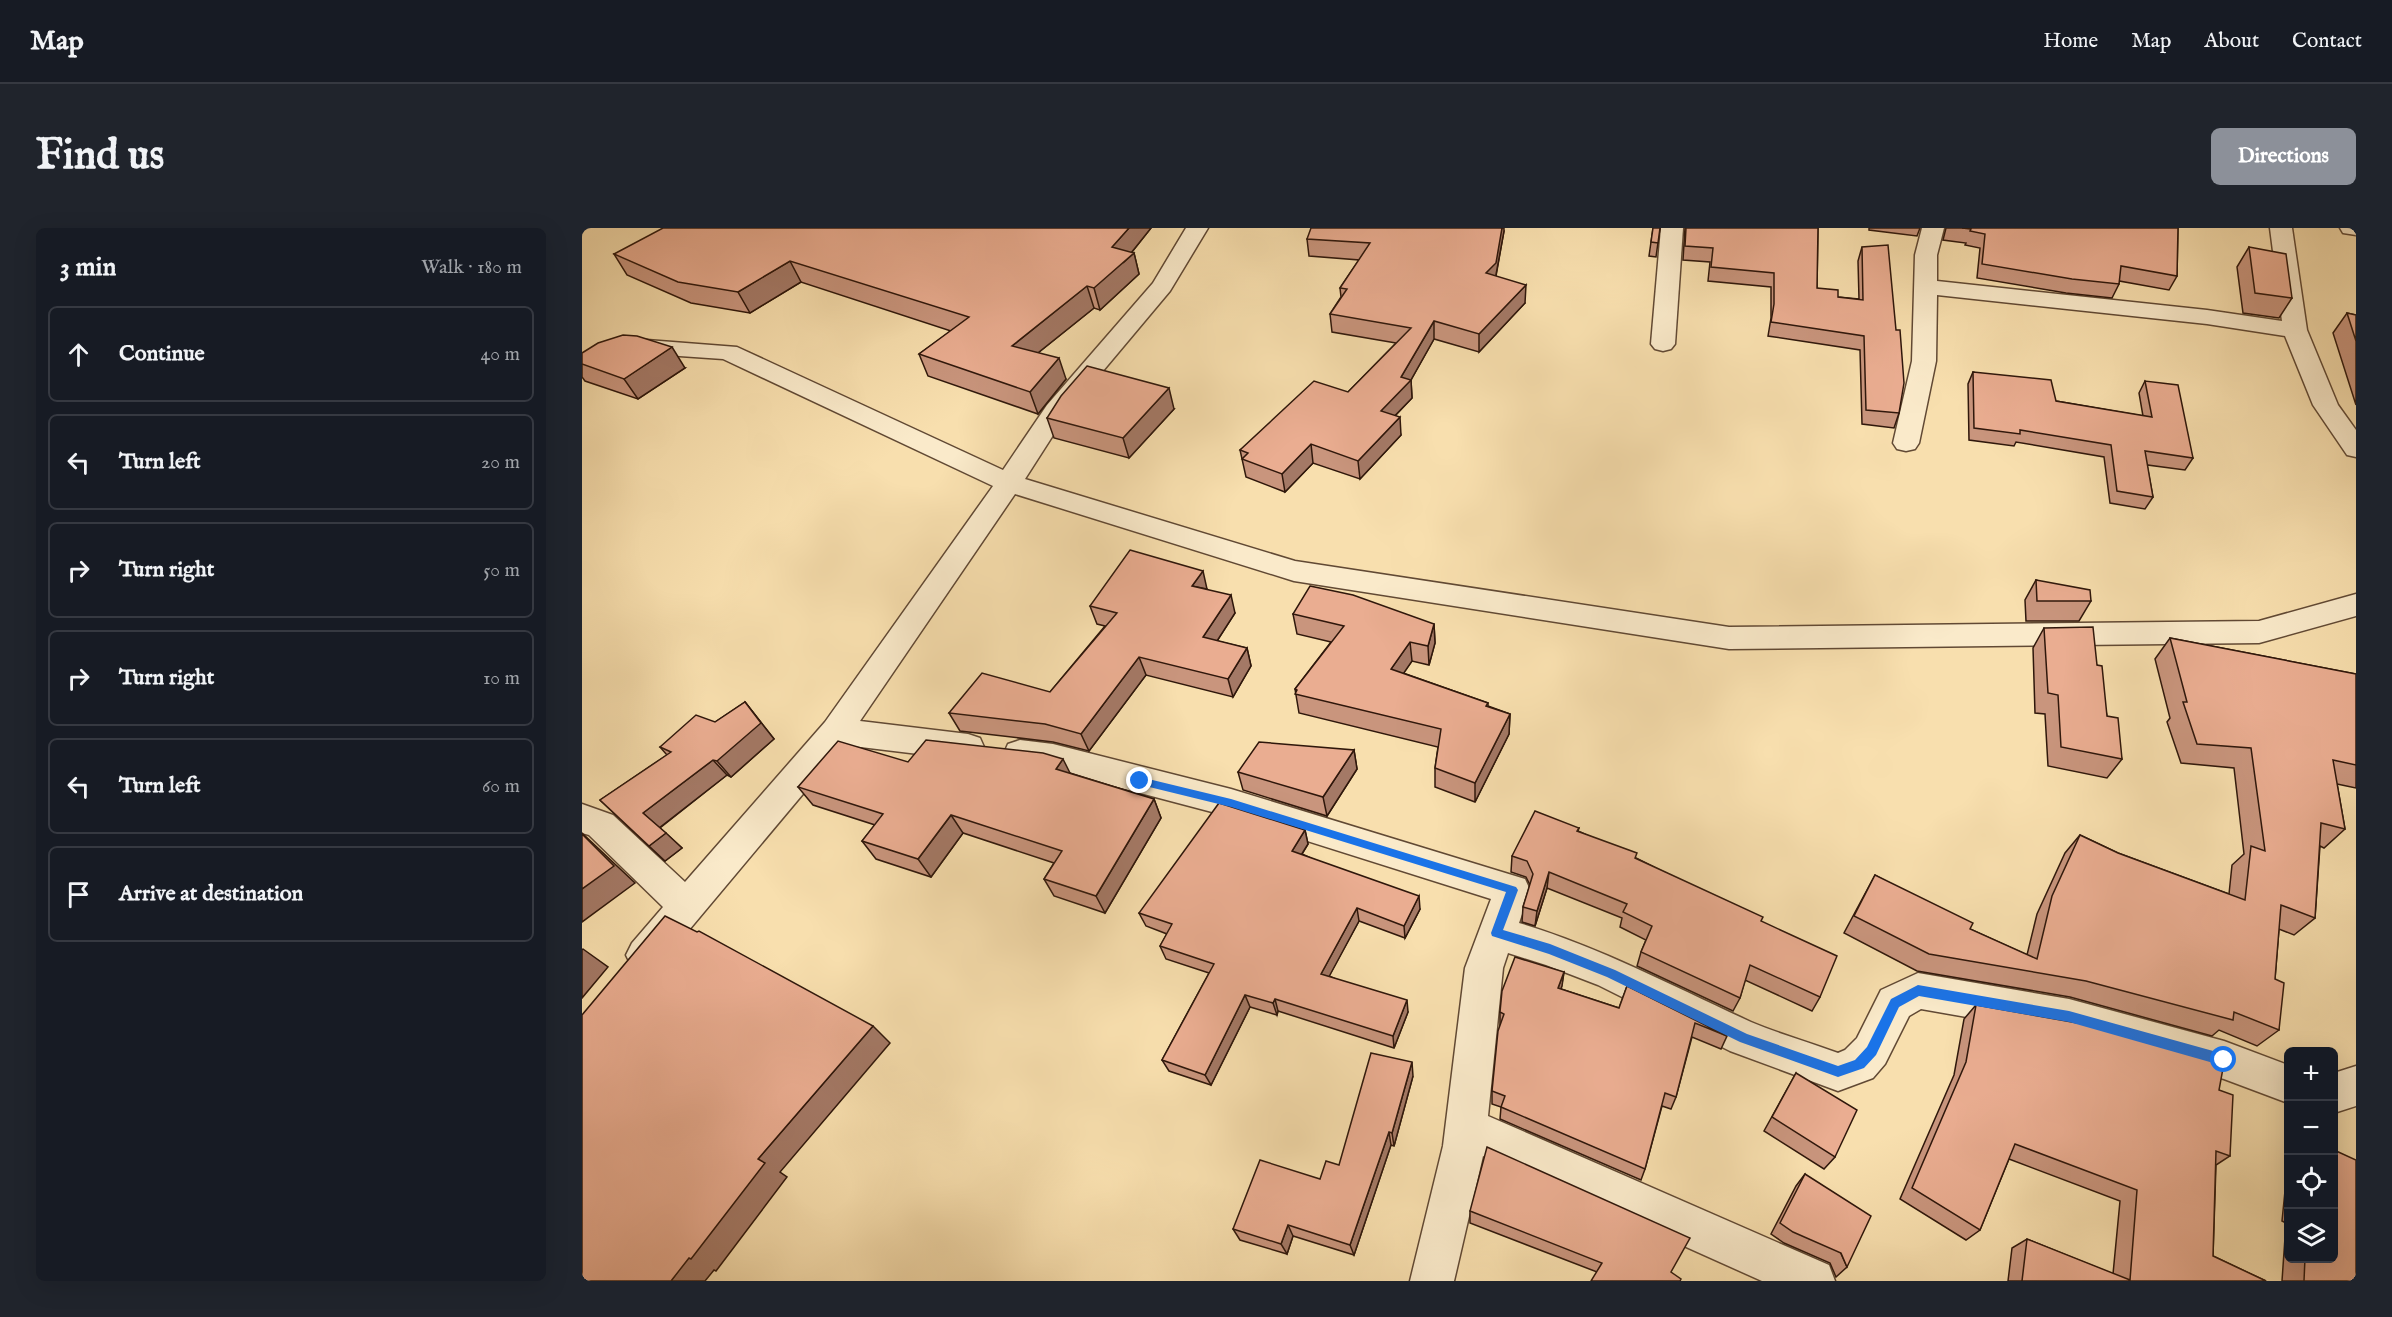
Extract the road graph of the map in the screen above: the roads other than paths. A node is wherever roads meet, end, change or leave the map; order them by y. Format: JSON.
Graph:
{"nodes":[{"id":1,"x":1197,"y":228,"type":"edge"},
{"id":2,"x":1672,"y":228,"type":"edge"},
{"id":3,"x":1933,"y":228,"type":"edge"},
{"id":4,"x":2281,"y":228,"type":"edge"},
{"id":5,"x":2351,"y":228,"type":"edge"},
{"id":6,"x":2356,"y":229,"type":"edge"},
{"id":7,"x":1926,"y":287,"type":"junction"},
{"id":8,"x":2295,"y":330,"type":"junction"},
{"id":9,"x":1663,"y":344,"type":"dead end"},
{"id":10,"x":582,"y":364,"type":"edge"},
{"id":11,"x":2326,"y":405,"type":"junction"},
{"id":12,"x":2356,"y":411,"type":"edge"},
{"id":13,"x":1906,"y":443,"type":"dead end"},
{"id":14,"x":2356,"y":450,"type":"edge"},
{"id":15,"x":1008,"y":483,"type":"junction"},
{"id":16,"x":2356,"y":605,"type":"edge"},
{"id":17,"x":836,"y":731,"type":"junction"},
{"id":18,"x":582,"y":818,"type":"edge"},
{"id":19,"x":686,"y":906,"type":"junction"},
{"id":20,"x":1496,"y":933,"type":"junction"},
{"id":21,"x":626,"y":977,"type":"edge"},
{"id":22,"x":2284,"y":1082,"type":"edge"},
{"id":23,"x":2356,"y":1086,"type":"edge"},
{"id":24,"x":2338,"y":1092,"type":"edge"},
{"id":25,"x":1466,"y":1127,"type":"junction"},
{"id":26,"x":1432,"y":1281,"type":"edge"},
{"id":27,"x":1813,"y":1281,"type":"edge"}],
"edges":[{"from":1,"to":15,"type":"street"},
{"from":2,"to":9,"type":"street"},
{"from":3,"to":7,"type":"street"},
{"from":4,"to":8,"type":"street"},
{"from":5,"to":6,"type":"street"},
{"from":7,"to":8,"type":"street"},
{"from":7,"to":13,"type":"street"},
{"from":8,"to":11,"type":"street"},
{"from":10,"to":15,"type":"street"},
{"from":11,"to":12,"type":"street"},
{"from":11,"to":14,"type":"street"},
{"from":15,"to":16,"type":"street"},
{"from":15,"to":17,"type":"street"},
{"from":17,"to":19,"type":"street"},
{"from":17,"to":20,"type":"street"},
{"from":18,"to":19,"type":"street"},
{"from":19,"to":21,"type":"street"},
{"from":20,"to":22,"type":"street"},
{"from":20,"to":25,"type":"street"},
{"from":23,"to":24,"type":"street"},
{"from":25,"to":26,"type":"street"},
{"from":25,"to":27,"type":"street"}]}
